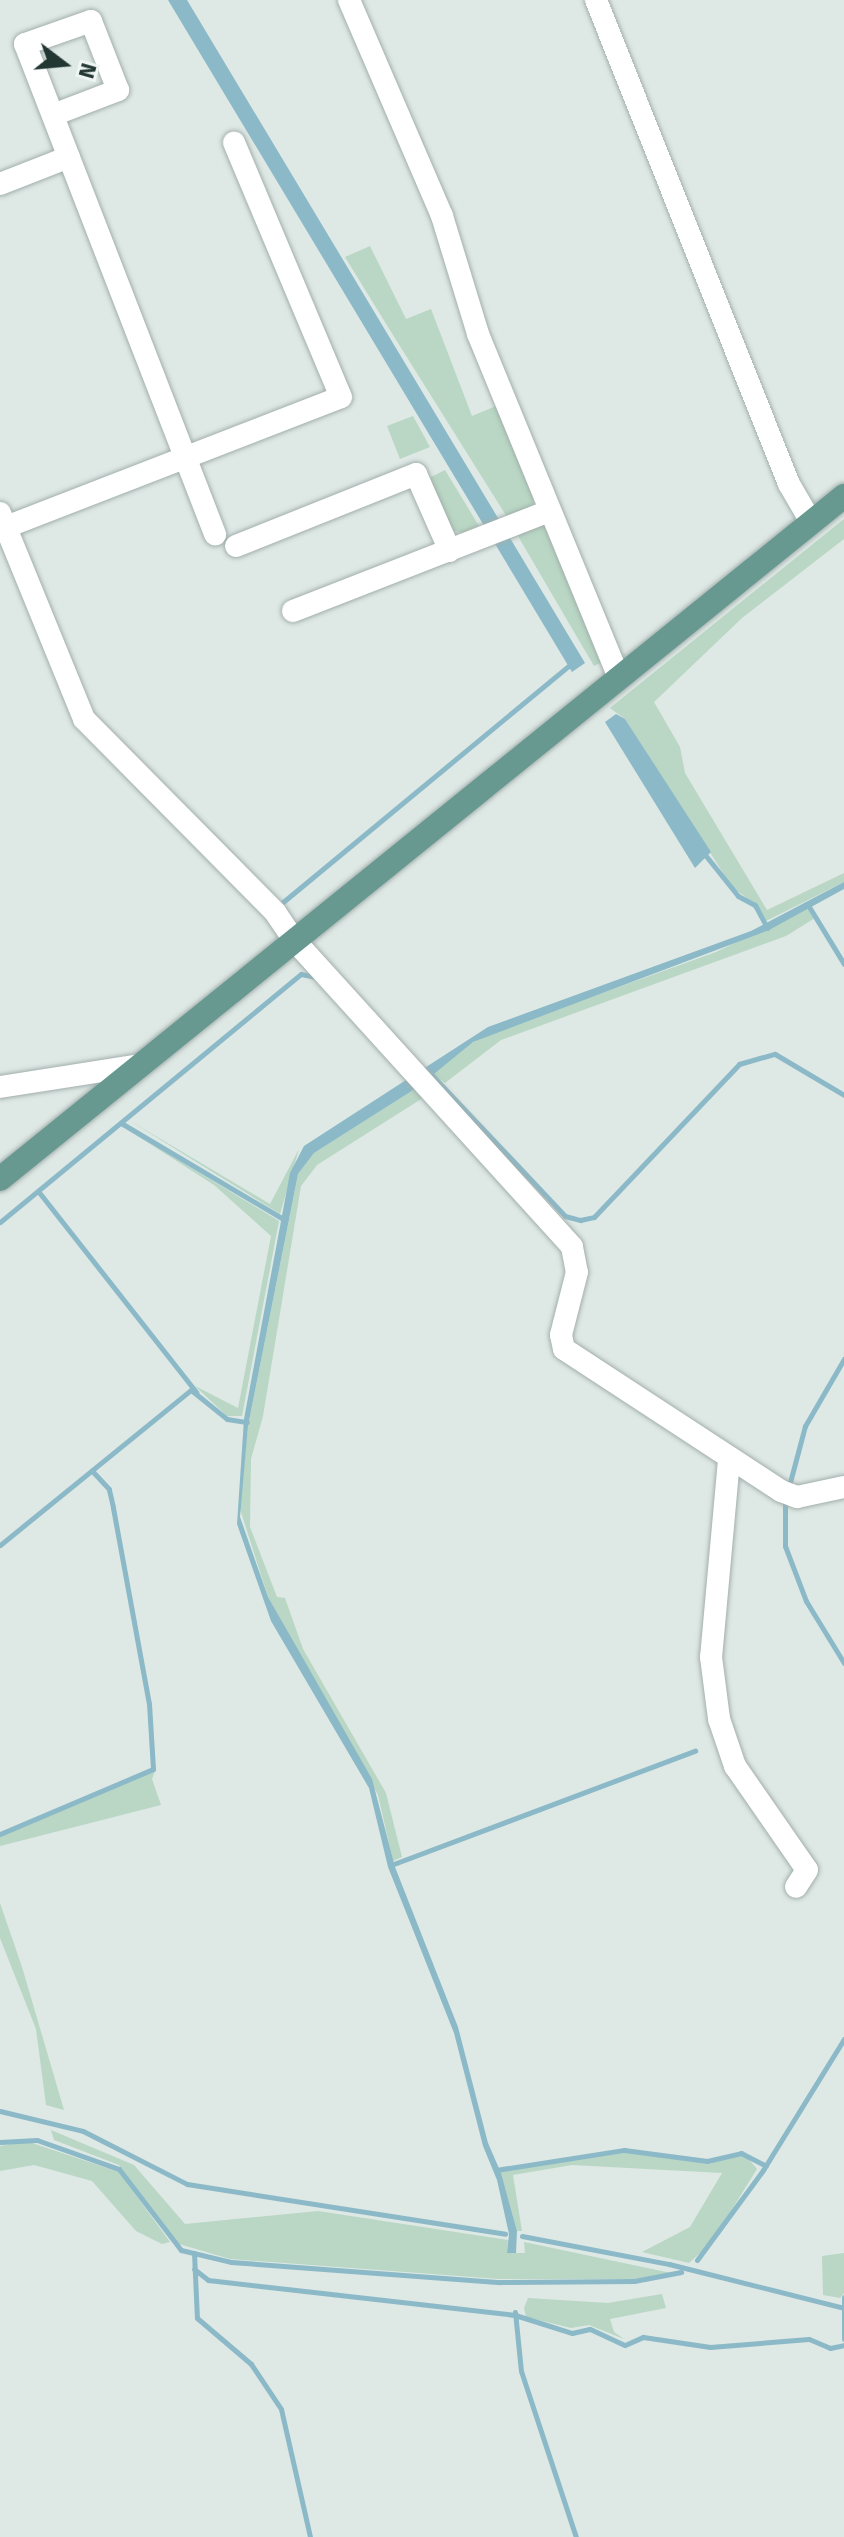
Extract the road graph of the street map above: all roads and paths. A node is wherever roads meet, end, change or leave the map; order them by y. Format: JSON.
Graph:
{"nodes":[{"id":1,"x":349,"y":0,"type":"edge"},
{"id":2,"x":596,"y":0,"type":"edge"},
{"id":3,"x":53,"y":115,"type":"junction"},
{"id":4,"x":234,"y":143,"type":"dead end"},
{"id":5,"x":69,"y":157,"type":"junction"},
{"id":6,"x":0,"y":184,"type":"edge"},
{"id":7,"x":184,"y":458,"type":"junction"},
{"id":8,"x":844,"y":496,"type":"edge"},
{"id":9,"x":547,"y":512,"type":"junction"},
{"id":10,"x":3,"y":520,"type":"edge"},
{"id":11,"x":811,"y":522,"type":"junction"},
{"id":12,"x":215,"y":534,"type":"dead end"},
{"id":13,"x":236,"y":546,"type":"dead end"},
{"id":14,"x":450,"y":551,"type":"junction"},
{"id":15,"x":293,"y":611,"type":"dead end"},
{"id":16,"x":619,"y":678,"type":"junction"},
{"id":17,"x":294,"y":940,"type":"junction"},
{"id":18,"x":141,"y":1065,"type":"junction"},
{"id":19,"x":0,"y":1087,"type":"edge"},
{"id":20,"x":0,"y":1179,"type":"edge"},
{"id":21,"x":729,"y":1460,"type":"junction"},
{"id":22,"x":844,"y":1487,"type":"edge"},
{"id":23,"x":796,"y":1887,"type":"dead end"}],
"edges":[{"from":1,"to":9,"type":"street"},
{"from":2,"to":11,"type":"street"},
{"from":3,"to":3,"type":"street"},
{"from":3,"to":5,"type":"street"},
{"from":4,"to":7,"type":"street"},
{"from":5,"to":6,"type":"street"},
{"from":5,"to":7,"type":"street"},
{"from":7,"to":10,"type":"street"},
{"from":7,"to":12,"type":"street"},
{"from":8,"to":11,"type":"main road"},
{"from":9,"to":14,"type":"street"},
{"from":9,"to":16,"type":"street"},
{"from":10,"to":17,"type":"street"},
{"from":11,"to":16,"type":"main road"},
{"from":13,"to":14,"type":"street"},
{"from":14,"to":15,"type":"street"},
{"from":16,"to":17,"type":"main road"},
{"from":17,"to":18,"type":"main road"},
{"from":17,"to":21,"type":"street"},
{"from":18,"to":19,"type":"street"},
{"from":18,"to":20,"type":"main road"},
{"from":21,"to":22,"type":"street"},
{"from":21,"to":23,"type":"street"}]}
